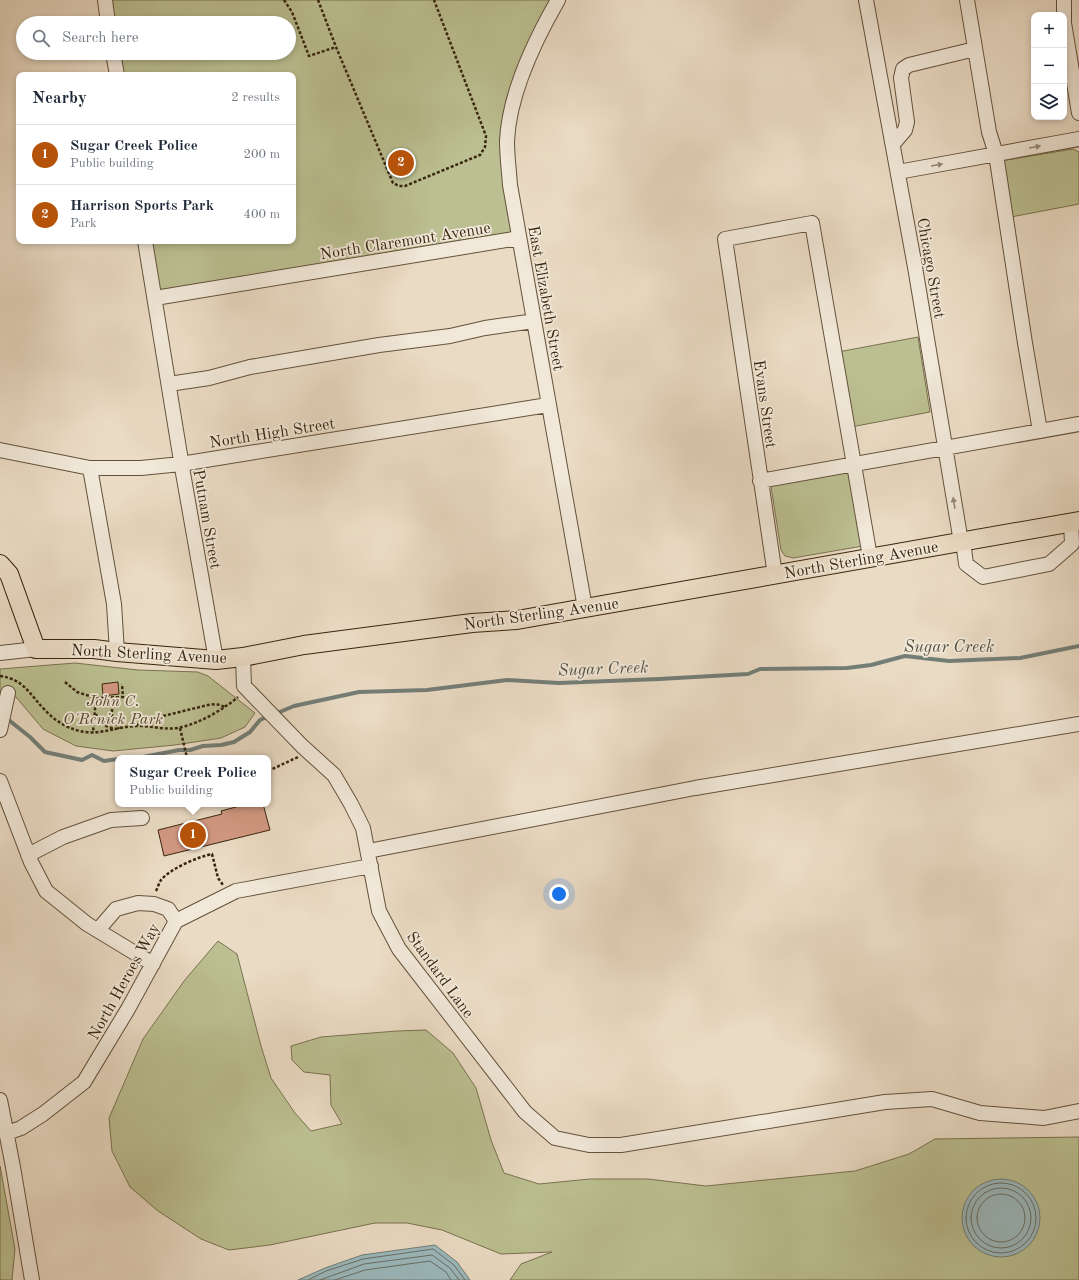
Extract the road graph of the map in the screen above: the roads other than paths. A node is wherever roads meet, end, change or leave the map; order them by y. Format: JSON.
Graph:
{"nodes":[{"id":1,"x":105,"y":0,"type":"edge"},
{"id":2,"x":558,"y":0,"type":"edge"},
{"id":3,"x":866,"y":0,"type":"edge"},
{"id":4,"x":967,"y":0,"type":"edge"},
{"id":5,"x":1064,"y":0,"type":"edge"},
{"id":6,"x":107,"y":16,"type":"edge"},
{"id":7,"x":975,"y":49,"type":"junction"},
{"id":8,"x":114,"y":60,"type":"edge"},
{"id":9,"x":116,"y":72,"type":"edge"},
{"id":10,"x":1079,"y":113,"type":"edge"},
{"id":11,"x":1079,"y":139,"type":"edge"},
{"id":12,"x":893,"y":144,"type":"junction"},
{"id":13,"x":996,"y":154,"type":"junction"},
{"id":14,"x":898,"y":172,"type":"junction"},
{"id":15,"x":519,"y":238,"type":"junction"},
{"id":16,"x":146,"y":244,"type":"edge"},
{"id":17,"x":155,"y":298,"type":"junction"},
{"id":18,"x":534,"y":321,"type":"junction"},
{"id":19,"x":169,"y":384,"type":"junction"},
{"id":20,"x":548,"y":405,"type":"junction"},
{"id":21,"x":1079,"y":424,"type":"edge"},
{"id":22,"x":1040,"y":431,"type":"junction"},
{"id":23,"x":945,"y":448,"type":"junction"},
{"id":24,"x":0,"y":450,"type":"edge"},
{"id":25,"x":181,"y":464,"type":"junction"},
{"id":26,"x":854,"y":464,"type":"junction"},
{"id":27,"x":90,"y":468,"type":"junction"},
{"id":28,"x":760,"y":482,"type":"junction"},
{"id":29,"x":1075,"y":521,"type":"edge"},
{"id":30,"x":962,"y":541,"type":"junction"},
{"id":31,"x":870,"y":557,"type":"junction"},
{"id":32,"x":0,"y":564,"type":"edge"},
{"id":33,"x":775,"y":575,"type":"junction"},
{"id":34,"x":585,"y":608,"type":"junction"},
{"id":35,"x":36,"y":649,"type":"junction"},
{"id":36,"x":116,"y":652,"type":"junction"},
{"id":37,"x":0,"y":653,"type":"edge"},
{"id":38,"x":243,"y":657,"type":"junction"},
{"id":39,"x":216,"y":660,"type":"junction"},
{"id":40,"x":6,"y":699,"type":"dead end"},
{"id":41,"x":1079,"y":717,"type":"edge"},
{"id":42,"x":1079,"y":724,"type":"edge"},
{"id":43,"x":1062,"y":727,"type":"junction"},
{"id":44,"x":0,"y":730,"type":"edge"},
{"id":45,"x":0,"y":781,"type":"edge"},
{"id":46,"x":142,"y":818,"type":"dead end"},
{"id":47,"x":368,"y":851,"type":"junction"},
{"id":48,"x":28,"y":855,"type":"junction"},
{"id":49,"x":371,"y":866,"type":"junction"},
{"id":50,"x":176,"y":921,"type":"junction"},
{"id":51,"x":98,"y":930,"type":"junction"},
{"id":52,"x":153,"y":964,"type":"junction"},
{"id":53,"x":0,"y":1100,"type":"edge"},
{"id":54,"x":1079,"y":1111,"type":"edge"},
{"id":55,"x":7,"y":1134,"type":"junction"},
{"id":56,"x":32,"y":1280,"type":"edge"}],
"edges":[{"from":1,"to":6,"type":"street"},
{"from":2,"to":15,"type":"street","name":"East Elizabeth Street"},
{"from":3,"to":12,"type":"street","name":"Chicago Street"},
{"from":4,"to":7,"type":"street"},
{"from":5,"to":10,"type":"street"},
{"from":7,"to":12,"type":"street"},
{"from":7,"to":13,"type":"street"},
{"from":8,"to":9,"type":"street"},
{"from":13,"to":11,"type":"street","one_way":true},
{"from":12,"to":14,"type":"street","name":"Chicago Street"},
{"from":14,"to":13,"type":"street","one_way":true},
{"from":13,"to":22,"type":"street"},
{"from":14,"to":23,"type":"street","name":"Chicago Street"},
{"from":15,"to":17,"type":"street","name":"North Claremont Avenue"},
{"from":15,"to":18,"type":"street","name":"East Elizabeth Street"},
{"from":16,"to":17,"type":"street","name":"Putnam Street"},
{"from":17,"to":19,"type":"street","name":"Putnam Street"},
{"from":18,"to":19,"type":"street"},
{"from":18,"to":20,"type":"street","name":"East Elizabeth Street"},
{"from":19,"to":25,"type":"street","name":"Putnam Street"},
{"from":20,"to":25,"type":"street","name":"North High Street"},
{"from":20,"to":34,"type":"street","name":"East Elizabeth Street"},
{"from":21,"to":22,"type":"street"},
{"from":22,"to":23,"type":"street"},
{"from":23,"to":26,"type":"street"},
{"from":30,"to":23,"type":"street","name":"Chicago Street","one_way":true},
{"from":24,"to":27,"type":"street","name":"North High Street"},
{"from":25,"to":27,"type":"street","name":"North High Street"},
{"from":25,"to":39,"type":"street","name":"Putnam Street"},
{"from":26,"to":28,"type":"street"},
{"from":26,"to":28,"type":"street","name":"Evans Street"},
{"from":26,"to":31,"type":"street"},
{"from":27,"to":36,"type":"street"},
{"from":28,"to":33,"type":"street","name":"Evans Street"},
{"from":29,"to":30,"type":"main road","name":"North Sterling Avenue"},
{"from":29,"to":30,"type":"street","name":"Chicago Street"},
{"from":30,"to":31,"type":"main road","name":"North Sterling Avenue"},
{"from":31,"to":33,"type":"main road","name":"North Sterling Avenue"},
{"from":32,"to":35,"type":"main road"},
{"from":33,"to":34,"type":"main road","name":"North Sterling Avenue"},
{"from":34,"to":38,"type":"main road","name":"North Sterling Avenue"},
{"from":35,"to":36,"type":"main road","name":"North Sterling Avenue"},
{"from":35,"to":37,"type":"street","name":"North Sterling Avenue"},
{"from":36,"to":39,"type":"main road","name":"North Sterling Avenue"},
{"from":38,"to":39,"type":"main road","name":"North Sterling Avenue"},
{"from":38,"to":47,"type":"street","name":"Standard Lane"},
{"from":40,"to":44,"type":"street"},
{"from":41,"to":43,"type":"street"},
{"from":42,"to":43,"type":"street"},
{"from":43,"to":47,"type":"street"},
{"from":45,"to":48,"type":"street"},
{"from":46,"to":48,"type":"street"},
{"from":47,"to":49,"type":"street","name":"Standard Lane"},
{"from":48,"to":51,"type":"street"},
{"from":49,"to":50,"type":"street","name":"North Heroes Way"},
{"from":49,"to":54,"type":"street","name":"Standard Lane"},
{"from":50,"to":51,"type":"street"},
{"from":50,"to":52,"type":"street","name":"North Heroes Way"},
{"from":51,"to":52,"type":"street"},
{"from":52,"to":55,"type":"street","name":"North Heroes Way"},
{"from":53,"to":55,"type":"street"},
{"from":55,"to":56,"type":"street"}]}
